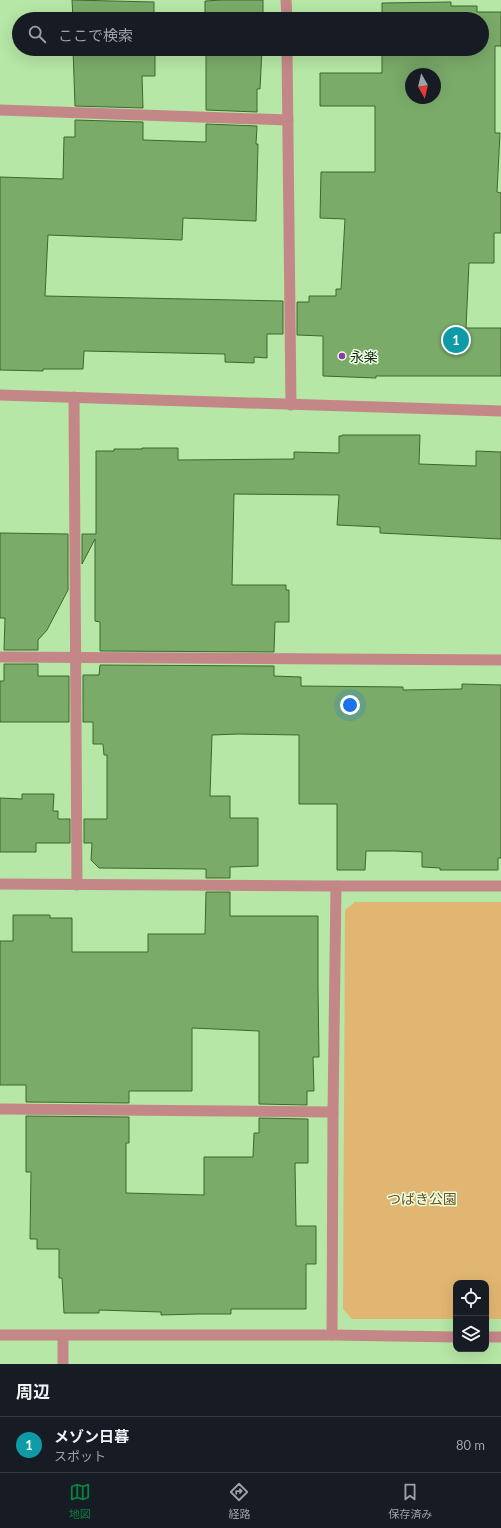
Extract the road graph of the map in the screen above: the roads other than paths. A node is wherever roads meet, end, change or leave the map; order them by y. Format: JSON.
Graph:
{"nodes":[{"id":1,"x":286,"y":0,"type":"edge"},
{"id":2,"x":287,"y":12,"type":"edge"},
{"id":3,"x":287,"y":56,"type":"edge"},
{"id":4,"x":0,"y":110,"type":"edge"},
{"id":5,"x":288,"y":120,"type":"junction"},
{"id":6,"x":0,"y":395,"type":"edge"},
{"id":7,"x":74,"y":397,"type":"junction"},
{"id":8,"x":291,"y":405,"type":"junction"},
{"id":9,"x":501,"y":411,"type":"edge"},
{"id":10,"x":0,"y":657,"type":"edge"},
{"id":11,"x":76,"y":657,"type":"junction"},
{"id":12,"x":501,"y":660,"type":"edge"},
{"id":13,"x":0,"y":884,"type":"edge"},
{"id":14,"x":77,"y":885,"type":"junction"},
{"id":15,"x":336,"y":886,"type":"junction"},
{"id":16,"x":501,"y":886,"type":"edge"},
{"id":17,"x":0,"y":1109,"type":"edge"},
{"id":18,"x":333,"y":1112,"type":"junction"},
{"id":19,"x":0,"y":1335,"type":"edge"},
{"id":20,"x":332,"y":1335,"type":"junction"},
{"id":21,"x":63,"y":1336,"type":"junction"},
{"id":22,"x":453,"y":1337,"type":"edge"},
{"id":23,"x":489,"y":1337,"type":"edge"},
{"id":24,"x":501,"y":1337,"type":"edge"},
{"id":25,"x":63,"y":1364,"type":"edge"}],
"edges":[{"from":1,"to":2,"type":"street"},
{"from":3,"to":5,"type":"street"},
{"from":4,"to":5,"type":"street"},
{"from":5,"to":8,"type":"street"},
{"from":6,"to":7,"type":"street"},
{"from":7,"to":8,"type":"street"},
{"from":7,"to":11,"type":"street"},
{"from":8,"to":9,"type":"street"},
{"from":10,"to":11,"type":"street"},
{"from":11,"to":12,"type":"street"},
{"from":11,"to":14,"type":"street"},
{"from":13,"to":14,"type":"street"},
{"from":14,"to":15,"type":"street"},
{"from":15,"to":16,"type":"street"},
{"from":15,"to":18,"type":"street"},
{"from":17,"to":18,"type":"street"},
{"from":18,"to":20,"type":"street"},
{"from":19,"to":21,"type":"street"},
{"from":20,"to":21,"type":"street"},
{"from":20,"to":22,"type":"street"},
{"from":21,"to":25,"type":"street"},
{"from":23,"to":24,"type":"street"}]}
